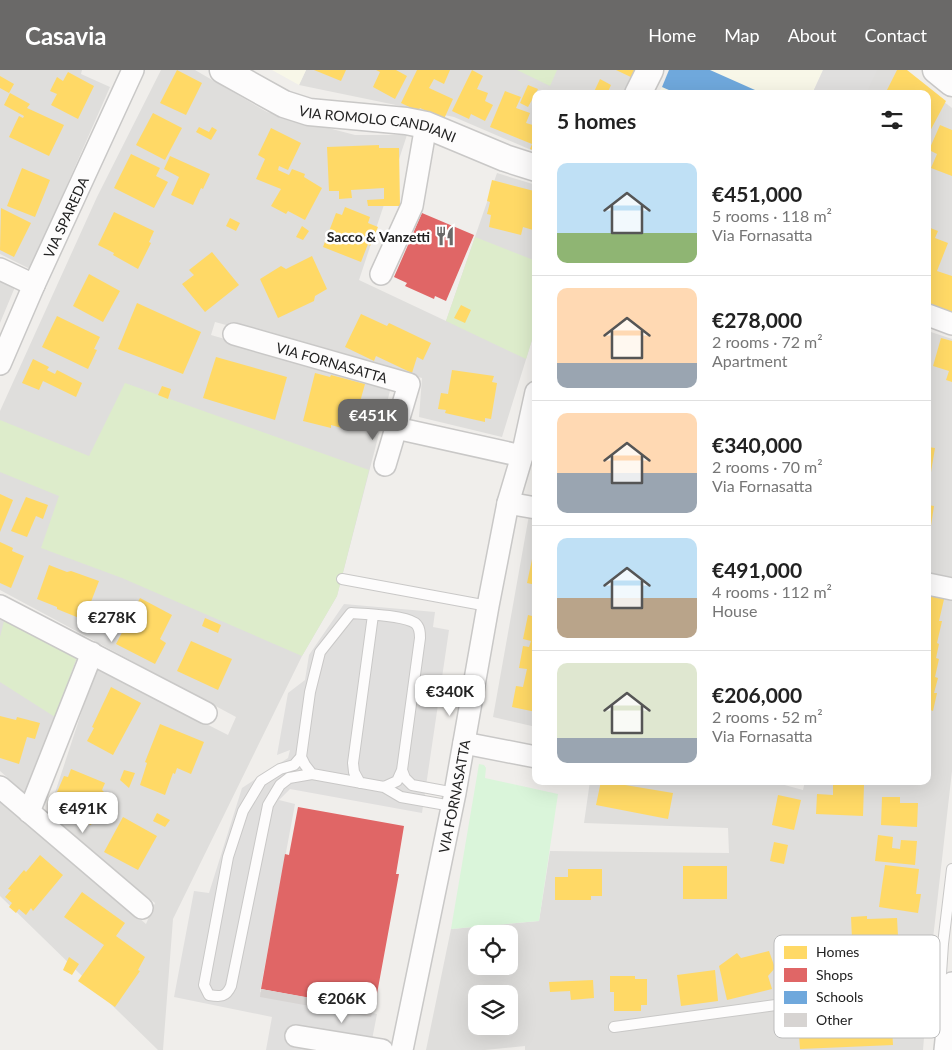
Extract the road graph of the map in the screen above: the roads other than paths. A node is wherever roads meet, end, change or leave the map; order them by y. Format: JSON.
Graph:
{"nodes":[{"id":1,"x":132,"y":70,"type":"edge"},
{"id":2,"x":223,"y":70,"type":"edge"},
{"id":3,"x":650,"y":70,"type":"edge"},
{"id":4,"x":936,"y":70,"type":"edge"},
{"id":5,"x":952,"y":83,"type":"edge"},
{"id":6,"x":640,"y":90,"type":"edge"},
{"id":7,"x":426,"y":125,"type":"junction"},
{"id":8,"x":532,"y":167,"type":"edge"},
{"id":9,"x":0,"y":269,"type":"edge"},
{"id":10,"x":381,"y":274,"type":"dead end"},
{"id":11,"x":34,"y":285,"type":"junction"},
{"id":12,"x":931,"y":316,"type":"edge"},
{"id":13,"x":952,"y":324,"type":"edge"},
{"id":14,"x":234,"y":334,"type":"dead end"},
{"id":15,"x":0,"y":364,"type":"edge"},
{"id":16,"x":532,"y":410,"type":"edge"},
{"id":17,"x":396,"y":428,"type":"junction"},
{"id":18,"x":522,"y":456,"type":"junction"},
{"id":19,"x":385,"y":465,"type":"dead end"},
{"id":20,"x":508,"y":503,"type":"junction"},
{"id":21,"x":532,"y":507,"type":"edge"},
{"id":22,"x":342,"y":580,"type":"dead end"},
{"id":23,"x":931,"y":585,"type":"edge"},
{"id":24,"x":952,"y":589,"type":"edge"},
{"id":25,"x":0,"y":606,"type":"edge"},
{"id":26,"x":488,"y":606,"type":"junction"},
{"id":27,"x":373,"y":615,"type":"junction"},
{"id":28,"x":92,"y":653,"type":"junction"},
{"id":29,"x":206,"y":713,"type":"dead end"},
{"id":30,"x":464,"y":743,"type":"junction"},
{"id":31,"x":302,"y":757,"type":"junction"},
{"id":32,"x":532,"y":757,"type":"edge"},
{"id":33,"x":402,"y":770,"type":"junction"},
{"id":34,"x":312,"y":774,"type":"junction"},
{"id":35,"x":360,"y":782,"type":"junction"},
{"id":36,"x":384,"y":787,"type":"junction"},
{"id":37,"x":0,"y":788,"type":"edge"},
{"id":38,"x":453,"y":799,"type":"junction"},
{"id":39,"x":29,"y":812,"type":"junction"},
{"id":40,"x":952,"y":869,"type":"edge"},
{"id":41,"x":142,"y":908,"type":"dead end"},
{"id":42,"x":946,"y":990,"type":"edge"},
{"id":43,"x":774,"y":1005,"type":"edge"},
{"id":44,"x":940,"y":1024,"type":"edge"},
{"id":45,"x":614,"y":1027,"type":"dead end"},
{"id":46,"x":296,"y":1036,"type":"dead end"},
{"id":47,"x":382,"y":1050,"type":"edge"},
{"id":48,"x":402,"y":1050,"type":"edge"},
{"id":49,"x":945,"y":1050,"type":"edge"}],
"edges":[{"from":1,"to":11,"type":"street","name":"VIA SPAREDA"},
{"from":2,"to":7,"type":"street","name":"VIA ROMOLO CANDIANI"},
{"from":3,"to":6,"type":"street"},
{"from":4,"to":5,"type":"street"},
{"from":7,"to":8,"type":"street","name":"VIA ROMOLO CANDIANI"},
{"from":7,"to":10,"type":"street"},
{"from":9,"to":11,"type":"street"},
{"from":11,"to":15,"type":"street","name":"VIA SPAREDA"},
{"from":12,"to":13,"type":"street"},
{"from":14,"to":17,"type":"street","name":"VIA FORNASATTA"},
{"from":16,"to":18,"type":"street","name":"VIA FORNASATTA"},
{"from":17,"to":18,"type":"street"},
{"from":17,"to":19,"type":"street"},
{"from":18,"to":20,"type":"street","name":"VIA FORNASATTA"},
{"from":20,"to":21,"type":"street"},
{"from":20,"to":26,"type":"street","name":"VIA FORNASATTA"},
{"from":22,"to":26,"type":"lane"},
{"from":23,"to":24,"type":"street"},
{"from":25,"to":28,"type":"street"},
{"from":26,"to":30,"type":"street","name":"VIA FORNASATTA"},
{"from":27,"to":31,"type":"lane"},
{"from":27,"to":33,"type":"lane"},
{"from":27,"to":35,"type":"lane"},
{"from":28,"to":29,"type":"street"},
{"from":28,"to":39,"type":"street"},
{"from":30,"to":32,"type":"street"},
{"from":30,"to":38,"type":"street","name":"VIA FORNASATTA"},
{"from":31,"to":34,"type":"lane"},
{"from":31,"to":34,"type":"lane"},
{"from":33,"to":36,"type":"lane"},
{"from":33,"to":38,"type":"lane"},
{"from":34,"to":35,"type":"lane"},
{"from":35,"to":36,"type":"lane"},
{"from":36,"to":38,"type":"lane"},
{"from":37,"to":39,"type":"street"},
{"from":38,"to":48,"type":"street","name":"VIA FORNASATTA"},
{"from":39,"to":41,"type":"street"},
{"from":40,"to":42,"type":"lane"},
{"from":42,"to":44,"type":"lane"},
{"from":42,"to":49,"type":"street"},
{"from":43,"to":45,"type":"lane"},
{"from":46,"to":47,"type":"street"}]}
